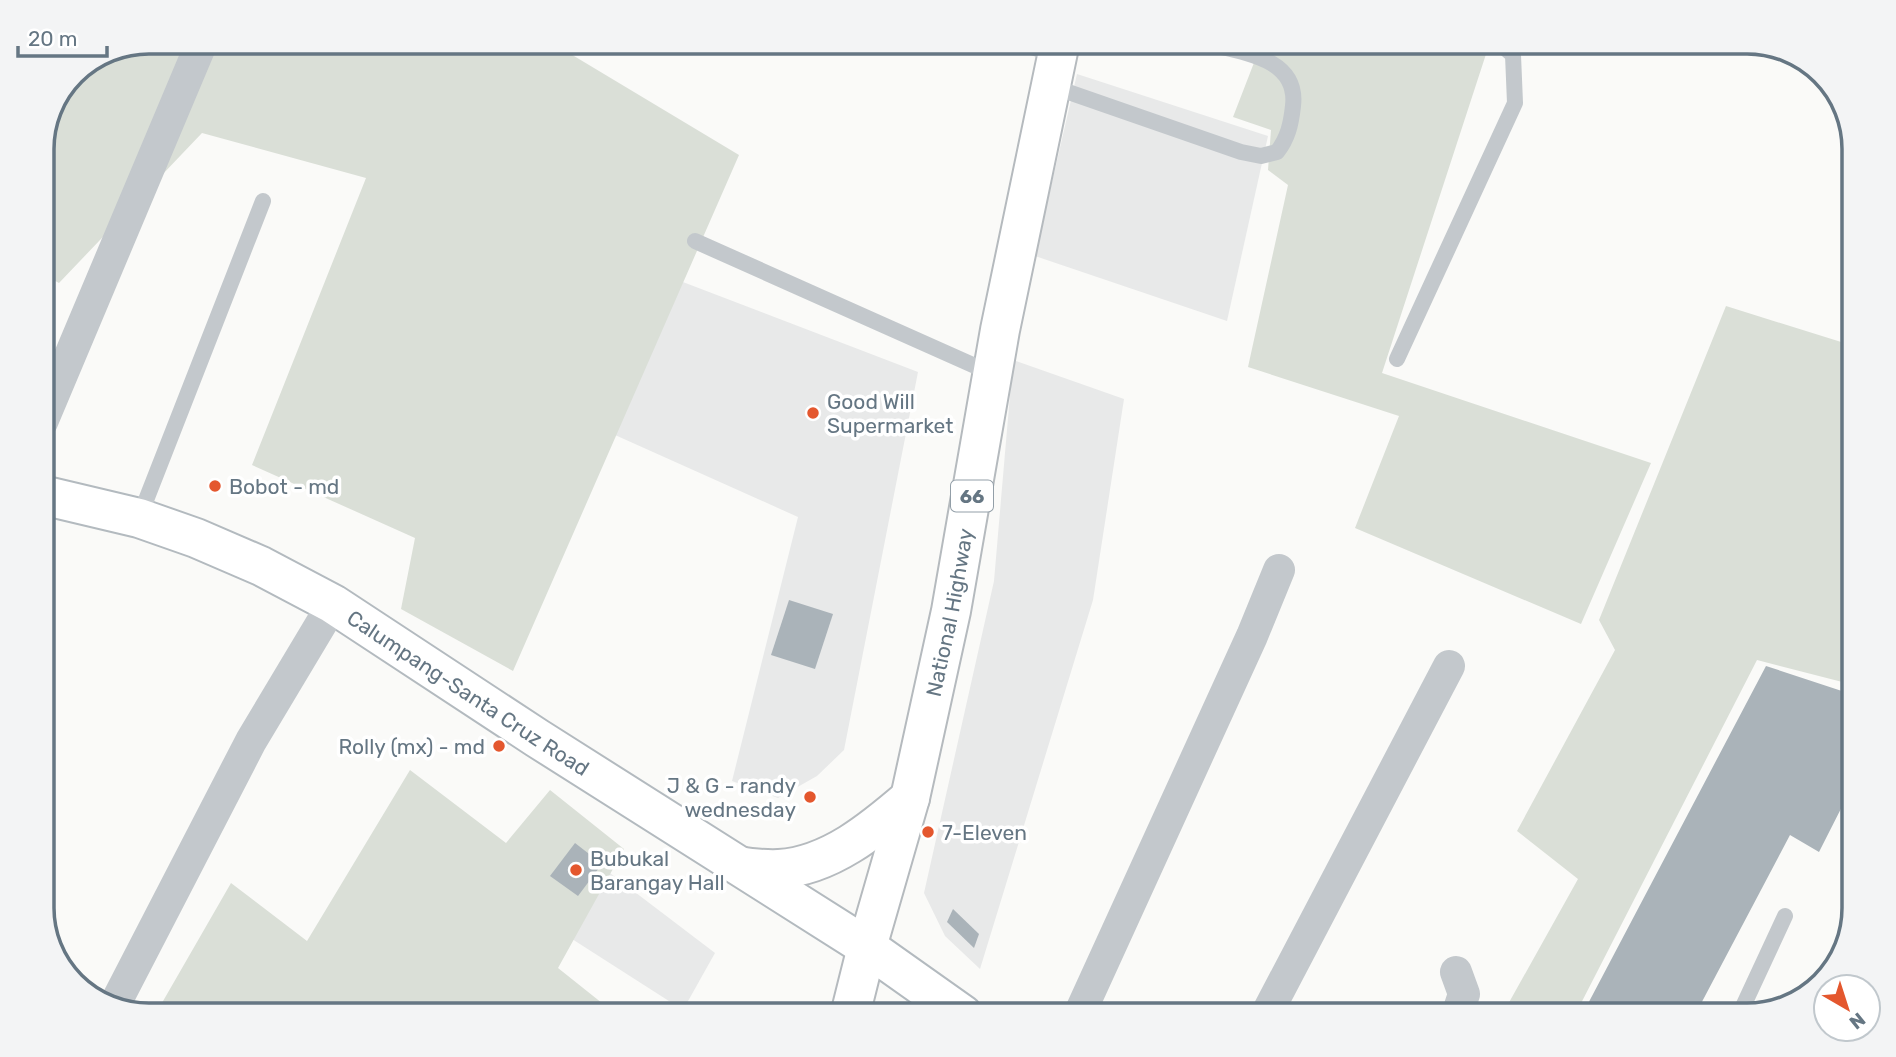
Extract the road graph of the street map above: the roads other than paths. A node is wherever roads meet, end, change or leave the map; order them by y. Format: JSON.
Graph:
{"nodes":[{"id":1,"x":197,"y":54,"type":"edge"},
{"id":2,"x":1040,"y":54,"type":"edge"},
{"id":3,"x":1248,"y":54,"type":"edge"},
{"id":4,"x":1512,"y":54,"type":"edge"},
{"id":5,"x":1056,"y":61,"type":"edge"},
{"id":6,"x":263,"y":201,"type":"dead end"},
{"id":7,"x":695,"y":241,"type":"dead end"},
{"id":8,"x":1397,"y":359,"type":"dead end"},
{"id":9,"x":993,"y":374,"type":"junction"},
{"id":10,"x":54,"y":394,"type":"edge"},
{"id":11,"x":54,"y":498,"type":"edge"},
{"id":12,"x":139,"y":519,"type":"junction"},
{"id":13,"x":1279,"y":570,"type":"dead end"},
{"id":14,"x":332,"y":604,"type":"junction"},
{"id":15,"x":1449,"y":666,"type":"dead end"},
{"id":16,"x":910,"y":798,"type":"junction"},
{"id":17,"x":742,"y":867,"type":"junction"},
{"id":18,"x":1785,"y":916,"type":"dead end"},
{"id":19,"x":867,"y":947,"type":"junction"},
{"id":20,"x":1456,"y":972,"type":"dead end"},
{"id":21,"x":118,"y":997,"type":"edge"},
{"id":22,"x":853,"y":1003,"type":"edge"},
{"id":23,"x":946,"y":1003,"type":"edge"},
{"id":24,"x":1084,"y":1003,"type":"edge"},
{"id":25,"x":1272,"y":1003,"type":"edge"},
{"id":26,"x":1461,"y":1003,"type":"edge"},
{"id":27,"x":1744,"y":1003,"type":"edge"}],
"edges":[{"from":1,"to":10,"type":"street"},
{"from":2,"to":5,"type":"lane"},
{"from":3,"to":5,"type":"lane"},
{"from":4,"to":8,"type":"lane"},
{"from":5,"to":9,"type":"main road","name":"National Highway","number":"66"},
{"from":6,"to":12,"type":"lane"},
{"from":7,"to":9,"type":"lane"},
{"from":9,"to":16,"type":"main road","name":"National Highway","number":"66"},
{"from":11,"to":12,"type":"main road","name":"Calumpang-Santa Cruz Road"},
{"from":12,"to":14,"type":"main road","name":"Calumpang-Santa Cruz Road"},
{"from":13,"to":24,"type":"street"},
{"from":14,"to":17,"type":"main road","name":"Calumpang-Santa Cruz Road"},
{"from":14,"to":21,"type":"street"},
{"from":15,"to":25,"type":"street"},
{"from":16,"to":17,"type":"main road"},
{"from":16,"to":19,"type":"main road","name":"National Highway","number":"66"},
{"from":17,"to":19,"type":"main road","name":"Calumpang-Santa Cruz Road"},
{"from":18,"to":27,"type":"lane"},
{"from":19,"to":22,"type":"main road","name":"National Highway","number":"66"},
{"from":19,"to":23,"type":"main road","name":"Calumpang-Santa Cruz Road"},
{"from":20,"to":26,"type":"street"}]}
